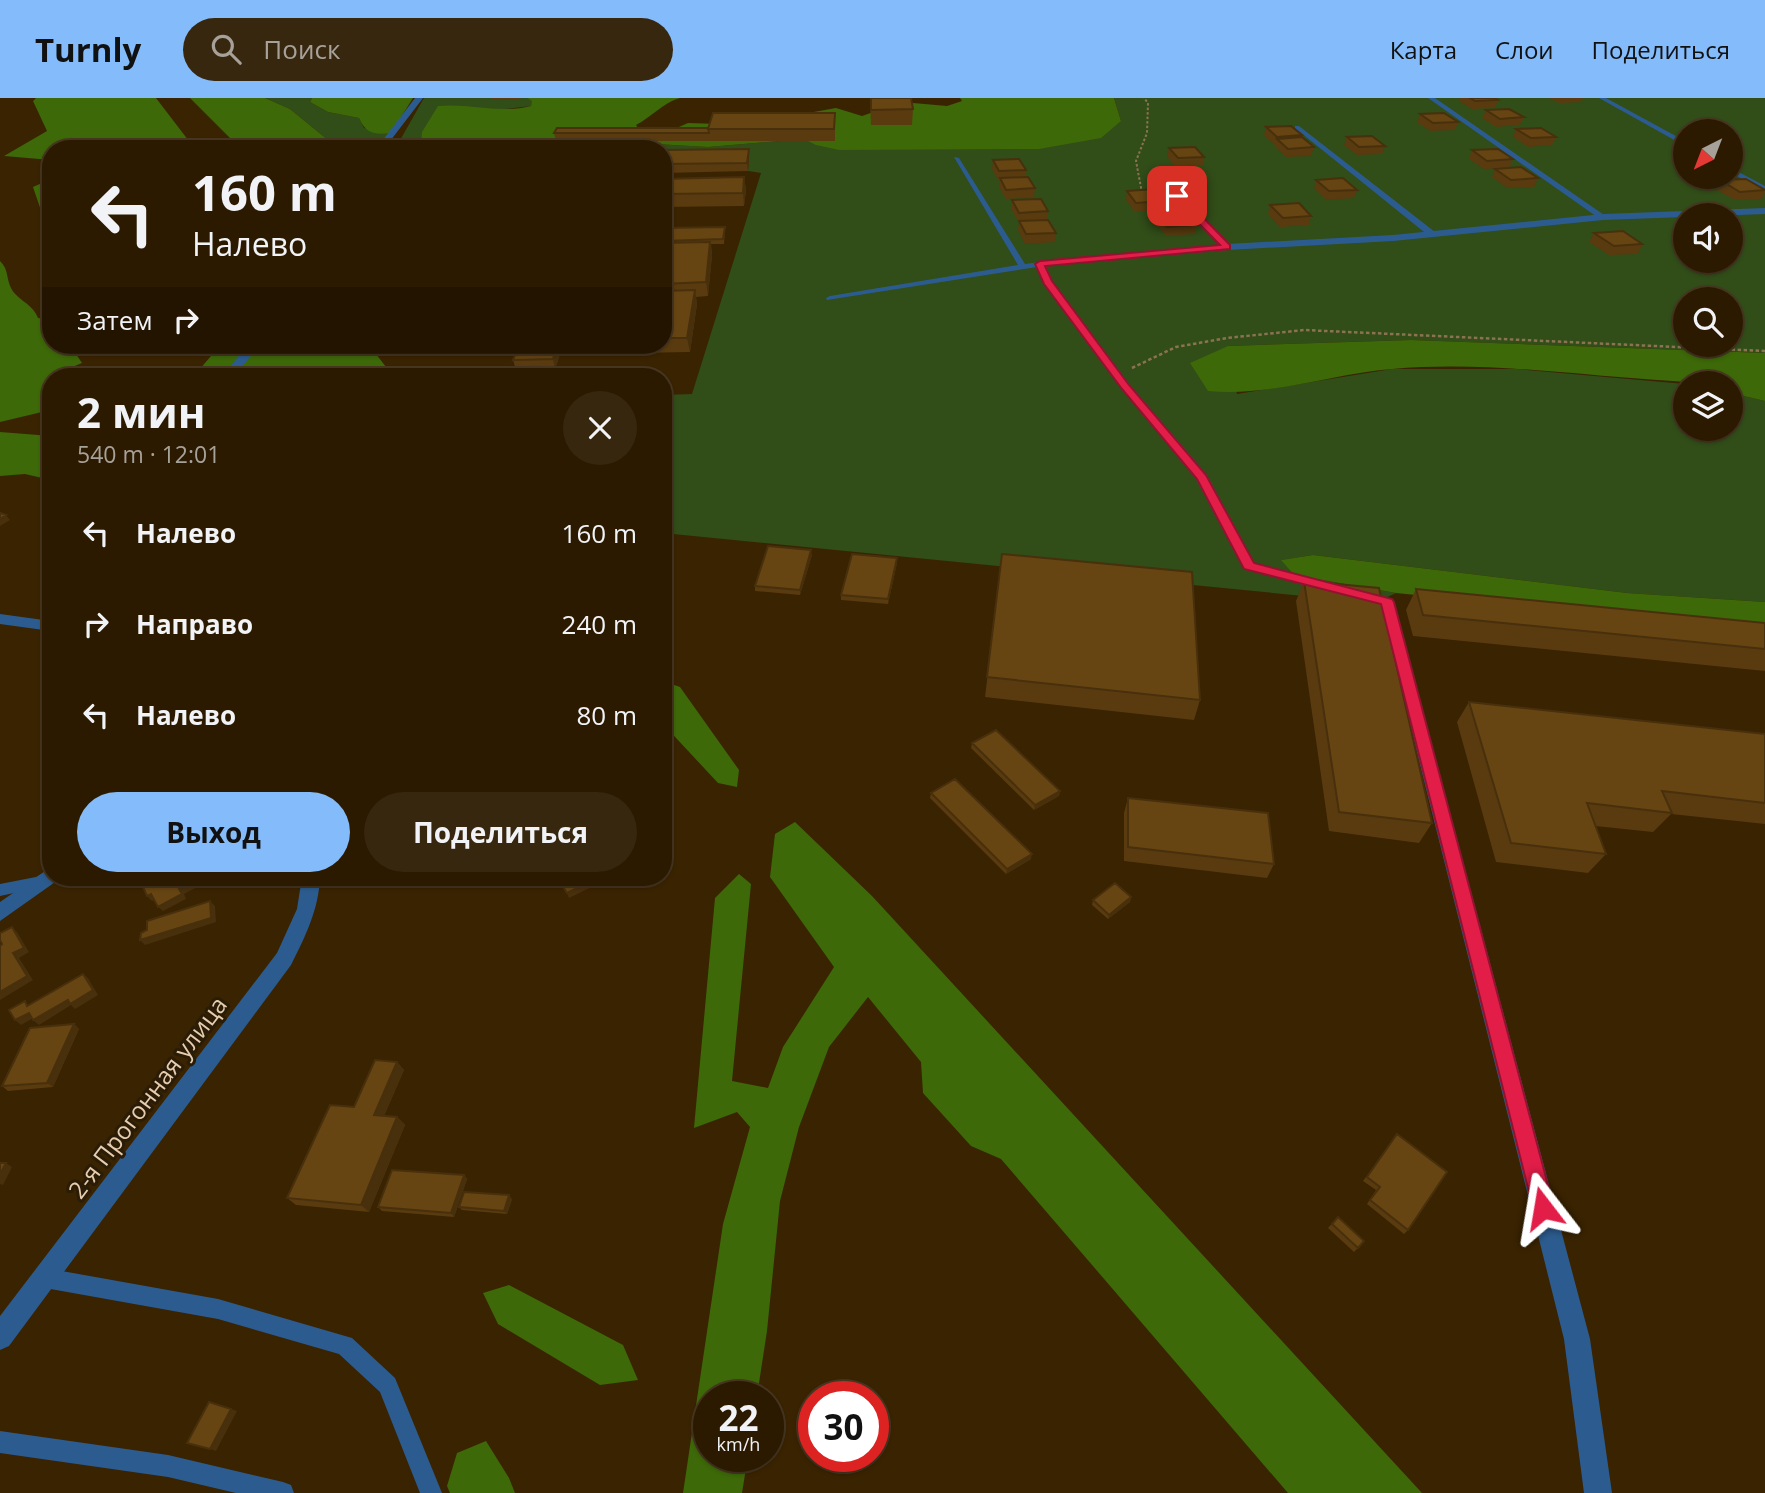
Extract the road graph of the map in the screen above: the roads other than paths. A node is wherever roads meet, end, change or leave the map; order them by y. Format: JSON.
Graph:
{"nodes":[{"id":1,"x":419,"y":98,"type":"edge"},
{"id":2,"x":1432,"y":98,"type":"edge"},
{"id":3,"x":1602,"y":98,"type":"edge"},
{"id":4,"x":1297,"y":127,"type":"edge"},
{"id":5,"x":1673,"y":137,"type":"edge"},
{"id":6,"x":387,"y":140,"type":"edge"},
{"id":7,"x":956,"y":158,"type":"dead end"},
{"id":8,"x":1743,"y":177,"type":"edge"},
{"id":9,"x":1161,"y":179,"type":"dead end"},
{"id":10,"x":1765,"y":189,"type":"edge"},
{"id":11,"x":1765,"y":211,"type":"edge"},
{"id":12,"x":1603,"y":217,"type":"junction"},
{"id":13,"x":1433,"y":234,"type":"junction"},
{"id":14,"x":1227,"y":247,"type":"junction"},
{"id":15,"x":1040,"y":264,"type":"junction"},
{"id":16,"x":1022,"y":266,"type":"junction"},
{"id":17,"x":830,"y":298,"type":"dead end"},
{"id":18,"x":247,"y":354,"type":"edge"},
{"id":19,"x":235,"y":368,"type":"edge"},
{"id":20,"x":0,"y":619,"type":"edge"},
{"id":21,"x":42,"y":625,"type":"edge"},
{"id":22,"x":42,"y":879,"type":"edge"},
{"id":23,"x":42,"y":882,"type":"edge"},
{"id":24,"x":311,"y":886,"type":"edge"},
{"id":25,"x":0,"y":890,"type":"edge"},
{"id":26,"x":0,"y":913,"type":"edge"},
{"id":27,"x":45,"y":1278,"type":"junction"},
{"id":28,"x":0,"y":1337,"type":"edge"},
{"id":29,"x":0,"y":1442,"type":"edge"},
{"id":30,"x":283,"y":1493,"type":"edge"},
{"id":31,"x":431,"y":1493,"type":"edge"},
{"id":32,"x":1598,"y":1493,"type":"edge"}],
"edges":[{"from":1,"to":6,"type":"street"},
{"from":2,"to":12,"type":"lane"},
{"from":3,"to":5,"type":"lane"},
{"from":4,"to":13,"type":"lane"},
{"from":7,"to":16,"type":"lane"},
{"from":8,"to":10,"type":"lane"},
{"from":9,"to":14,"type":"lane"},
{"from":11,"to":12,"type":"street"},
{"from":12,"to":13,"type":"street"},
{"from":13,"to":14,"type":"street"},
{"from":14,"to":15,"type":"street"},
{"from":15,"to":16,"type":"lane"},
{"from":15,"to":32,"type":"street"},
{"from":16,"to":17,"type":"lane"},
{"from":18,"to":19,"type":"street"},
{"from":20,"to":21,"type":"street"},
{"from":22,"to":25,"type":"lane"},
{"from":23,"to":26,"type":"street"},
{"from":24,"to":27,"type":"street","name":"2-я Прогонная улица"},
{"from":27,"to":28,"type":"street","name":"2-я Прогонная улица"},
{"from":27,"to":31,"type":"lane"},
{"from":29,"to":30,"type":"lane"}]}
